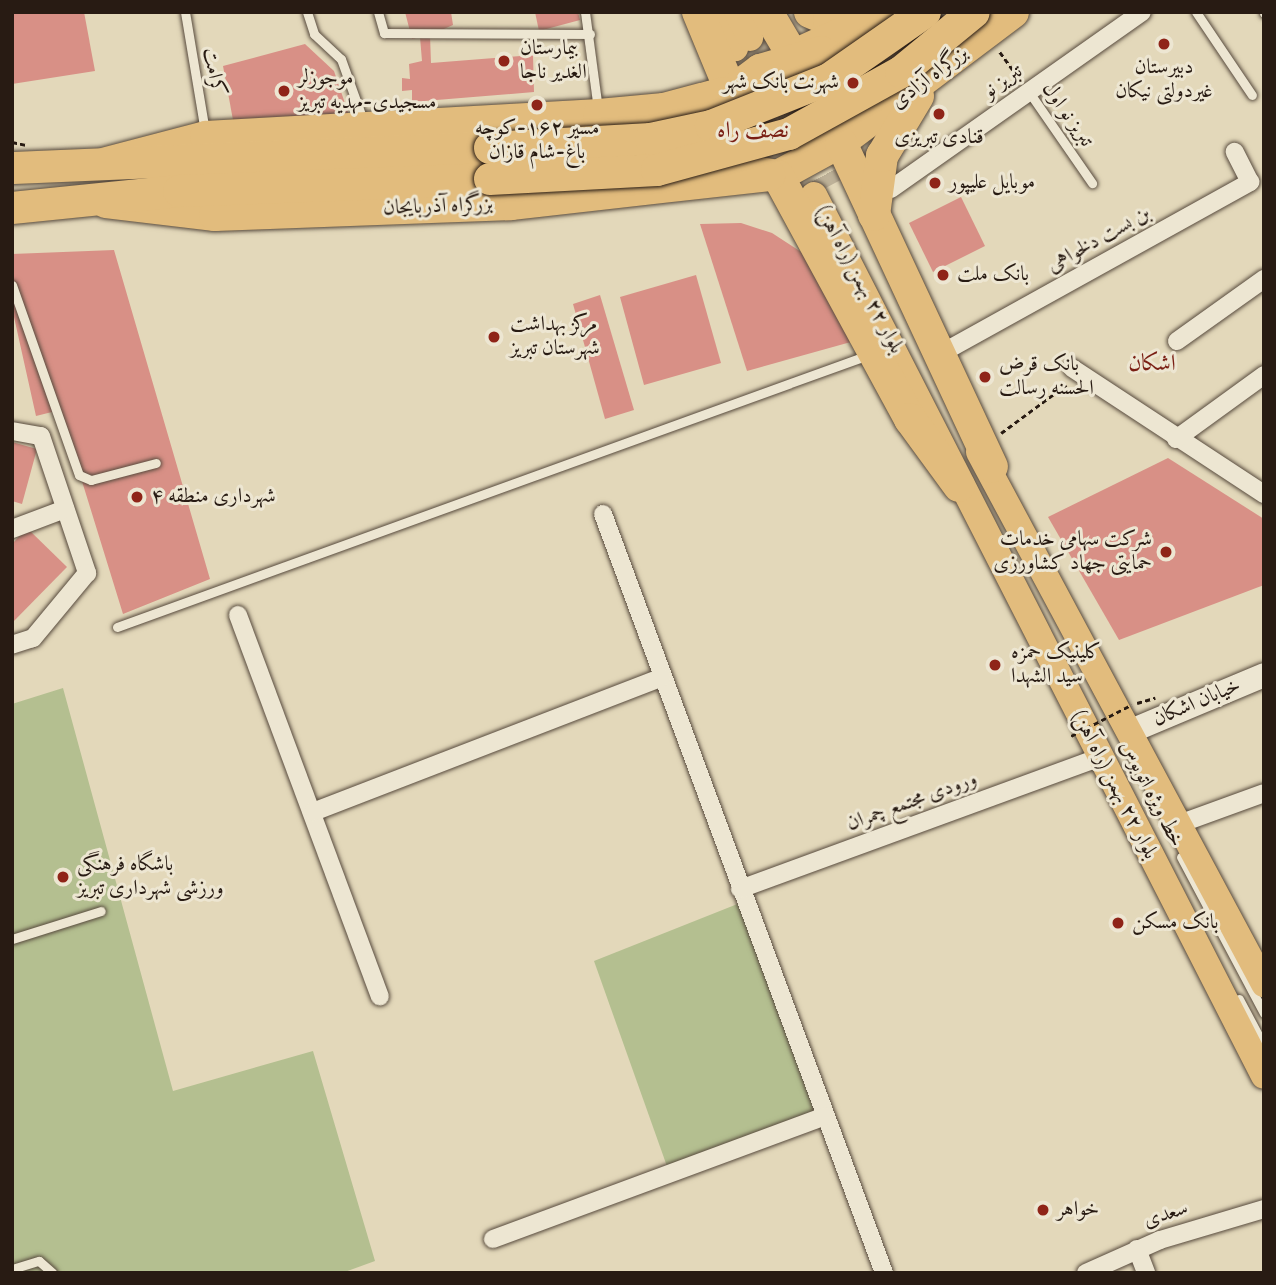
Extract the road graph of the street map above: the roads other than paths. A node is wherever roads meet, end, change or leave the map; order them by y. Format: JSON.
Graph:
{"nodes":[{"id":1,"x":185,"y":12,"type":"edge"},
{"id":2,"x":307,"y":12,"type":"edge"},
{"id":3,"x":378,"y":12,"type":"edge"},
{"id":4,"x":585,"y":12,"type":"edge"},
{"id":5,"x":698,"y":12,"type":"edge"},
{"id":6,"x":716,"y":12,"type":"edge"},
{"id":7,"x":737,"y":12,"type":"edge"},
{"id":8,"x":810,"y":12,"type":"edge"},
{"id":9,"x":925,"y":12,"type":"edge"},
{"id":10,"x":1013,"y":12,"type":"edge"},
{"id":11,"x":1142,"y":12,"type":"edge"},
{"id":12,"x":1196,"y":12,"type":"edge"},
{"id":13,"x":886,"y":15,"type":"edge"},
{"id":14,"x":981,"y":23,"type":"edge"},
{"id":15,"x":751,"y":33,"type":"edge"},
{"id":16,"x":590,"y":34,"type":"junction"},
{"id":17,"x":794,"y":56,"type":"junction"},
{"id":18,"x":934,"y":76,"type":"junction"},
{"id":19,"x":727,"y":90,"type":"junction"},
{"id":20,"x":1029,"y":92,"type":"junction"},
{"id":21,"x":1252,"y":95,"type":"dead end"},
{"id":22,"x":599,"y":116,"type":"junction"},
{"id":23,"x":510,"y":120,"type":"junction"},
{"id":24,"x":366,"y":128,"type":"junction"},
{"id":25,"x":206,"y":137,"type":"junction"},
{"id":26,"x":842,"y":142,"type":"junction"},
{"id":27,"x":1235,"y":152,"type":"dead end"},
{"id":28,"x":19,"y":155,"type":"edge"},
{"id":29,"x":107,"y":163,"type":"junction"},
{"id":30,"x":773,"y":176,"type":"junction"},
{"id":31,"x":1092,"y":183,"type":"dead end"},
{"id":32,"x":891,"y":189,"type":"dead end"},
{"id":33,"x":106,"y":202,"type":"junction"},
{"id":34,"x":511,"y":204,"type":"junction"},
{"id":35,"x":12,"y":208,"type":"edge"},
{"id":36,"x":873,"y":220,"type":"junction"},
{"id":37,"x":1264,"y":279,"type":"edge"},
{"id":38,"x":12,"y":285,"type":"edge"},
{"id":39,"x":1177,"y":341,"type":"dead end"},
{"id":40,"x":876,"y":352,"type":"junction"},
{"id":41,"x":940,"y":354,"type":"junction"},
{"id":42,"x":1076,"y":371,"type":"road end"},
{"id":43,"x":1264,"y":375,"type":"edge"},
{"id":44,"x":12,"y":431,"type":"edge"},
{"id":45,"x":1176,"y":439,"type":"junction"},
{"id":46,"x":989,"y":456,"type":"junction"},
{"id":47,"x":156,"y":463,"type":"dead end"},
{"id":48,"x":958,"y":485,"type":"junction"},
{"id":49,"x":1262,"y":492,"type":"edge"},
{"id":50,"x":65,"y":509,"type":"junction"},
{"id":51,"x":603,"y":514,"type":"dead end"},
{"id":52,"x":12,"y":529,"type":"edge"},
{"id":53,"x":1033,"y":546,"type":"junction"},
{"id":54,"x":1000,"y":562,"type":"junction"},
{"id":55,"x":238,"y":615,"type":"dead end"},
{"id":56,"x":117,"y":627,"type":"dead end"},
{"id":57,"x":12,"y":645,"type":"edge"},
{"id":58,"x":1264,"y":675,"type":"edge"},
{"id":59,"x":662,"y":677,"type":"junction"},
{"id":60,"x":1131,"y":718,"type":"junction"},
{"id":61,"x":1100,"y":757,"type":"junction"},
{"id":62,"x":1264,"y":793,"type":"edge"},
{"id":63,"x":313,"y":812,"type":"junction"},
{"id":64,"x":1179,"y":824,"type":"junction"},
{"id":65,"x":740,"y":889,"type":"junction"},
{"id":66,"x":101,"y":911,"type":"dead end"},
{"id":67,"x":12,"y":939,"type":"edge"},
{"id":68,"x":1262,"y":977,"type":"edge"},
{"id":69,"x":380,"y":996,"type":"dead end"},
{"id":70,"x":1264,"y":1013,"type":"edge"},
{"id":71,"x":1264,"y":1045,"type":"edge"},
{"id":72,"x":1264,"y":1076,"type":"edge"},
{"id":73,"x":825,"y":1116,"type":"junction"},
{"id":74,"x":1264,"y":1209,"type":"edge"},
{"id":75,"x":493,"y":1240,"type":"dead end"},
{"id":76,"x":1137,"y":1249,"type":"junction"},
{"id":77,"x":12,"y":1269,"type":"edge"},
{"id":78,"x":53,"y":1273,"type":"edge"},
{"id":79,"x":884,"y":1273,"type":"edge"},
{"id":80,"x":1086,"y":1273,"type":"edge"},
{"id":81,"x":1146,"y":1273,"type":"edge"}],
"edges":[{"from":1,"to":25,"type":"lane","name":"کرامت"},
{"from":2,"to":24,"type":"lane"},
{"from":3,"to":16,"type":"lane"},
{"from":4,"to":16,"type":"lane"},
{"from":5,"to":19,"type":"highway"},
{"from":6,"to":15,"type":"main road"},
{"from":7,"to":15,"type":"main road"},
{"from":8,"to":13,"type":"highway"},
{"from":9,"to":29,"type":"highway","bridge":true},
{"from":10,"to":14,"type":"highway","name":"بزرگراه آزادی"},
{"from":11,"to":20,"type":"street","name":"تبریز نو"},
{"from":12,"to":21,"type":"lane"},
{"from":13,"to":17,"type":"highway"},
{"from":14,"to":18,"type":"highway","name":"بزرگراه آزادی"},
{"from":14,"to":33,"type":"highway","name":"بزرگراه آذربایجان","bridge":true},
{"from":15,"to":17,"type":"highway"},
{"from":16,"to":22,"type":"lane"},
{"from":17,"to":19,"type":"highway"},
{"from":17,"to":26,"type":"highway"},
{"from":18,"to":26,"type":"highway","name":"بزرگراه آزادی"},
{"from":18,"to":36,"type":"highway"},
{"from":19,"to":22,"type":"highway"},
{"from":19,"to":30,"type":"highway"},
{"from":20,"to":31,"type":"lane","name":"تبریز نو اول"},
{"from":20,"to":32,"type":"street","name":"تبریز نو"},
{"from":22,"to":23,"type":"highway"},
{"from":23,"to":24,"type":"highway"},
{"from":23,"to":34,"type":"highway"},
{"from":24,"to":25,"type":"highway"},
{"from":25,"to":29,"type":"highway"},
{"from":26,"to":30,"type":"highway"},
{"from":26,"to":36,"type":"highway"},
{"from":27,"to":41,"type":"street","name":"بن بست دلخواهی"},
{"from":28,"to":29,"type":"highway"},
{"from":30,"to":34,"type":"highway","name":"بزرگراه آذربایجان"},
{"from":30,"to":40,"type":"highway"},
{"from":33,"to":34,"type":"highway","name":"بزرگراه آذربایجان"},
{"from":33,"to":35,"type":"highway","name":"بزرگراه آذربایجان"},
{"from":36,"to":41,"type":"highway"},
{"from":37,"to":39,"type":"street"},
{"from":38,"to":47,"type":"lane"},
{"from":40,"to":48,"type":"highway"},
{"from":40,"to":56,"type":"lane"},
{"from":41,"to":46,"type":"highway"},
{"from":42,"to":45,"type":"street"},
{"from":43,"to":45,"type":"street"},
{"from":44,"to":50,"type":"street"},
{"from":45,"to":49,"type":"street"},
{"from":46,"to":48,"type":"main road","name":"بلوار ۲۲ بهمن (راه آهن)"},
{"from":46,"to":53,"type":"main road","name":"بلوار ۲۲ بهمن (راه آهن)"},
{"from":48,"to":54,"type":"main road","name":"بلوار ۲۲ بهمن (راه آهن)"},
{"from":50,"to":52,"type":"street"},
{"from":50,"to":57,"type":"street"},
{"from":51,"to":59,"type":"street"},
{"from":53,"to":60,"type":"main road","name":"بلوار ۲۲ بهمن (راه آهن)"},
{"from":53,"to":70,"type":"lane","name":"خط ویژه اتوبوس"},
{"from":54,"to":61,"type":"main road","name":"بلوار ۲۲ بهمن (راه آهن)"},
{"from":54,"to":71,"type":"lane","name":"خط ویژه اتوبوس"},
{"from":55,"to":63,"type":"street"},
{"from":58,"to":60,"type":"main road","name":"خیابان اشکان"},
{"from":59,"to":63,"type":"street"},
{"from":59,"to":65,"type":"street"},
{"from":60,"to":64,"type":"main road","name":"بلوار ۲۲ بهمن (راه آهن)"},
{"from":61,"to":65,"type":"street","name":"ورودی مجتمع چمران"},
{"from":61,"to":72,"type":"main road","name":"بلوار ۲۲ بهمن (راه آهن)"},
{"from":62,"to":64,"type":"street"},
{"from":63,"to":69,"type":"street"},
{"from":64,"to":68,"type":"main road","name":"بلوار ۲۲ بهمن (راه آهن)"},
{"from":65,"to":73,"type":"street"},
{"from":66,"to":67,"type":"lane"},
{"from":73,"to":75,"type":"street"},
{"from":73,"to":79,"type":"street"},
{"from":74,"to":76,"type":"street","name":"سعدی"},
{"from":76,"to":80,"type":"street","name":"سعدی"},
{"from":76,"to":81,"type":"street"},
{"from":77,"to":78,"type":"lane"}]}
